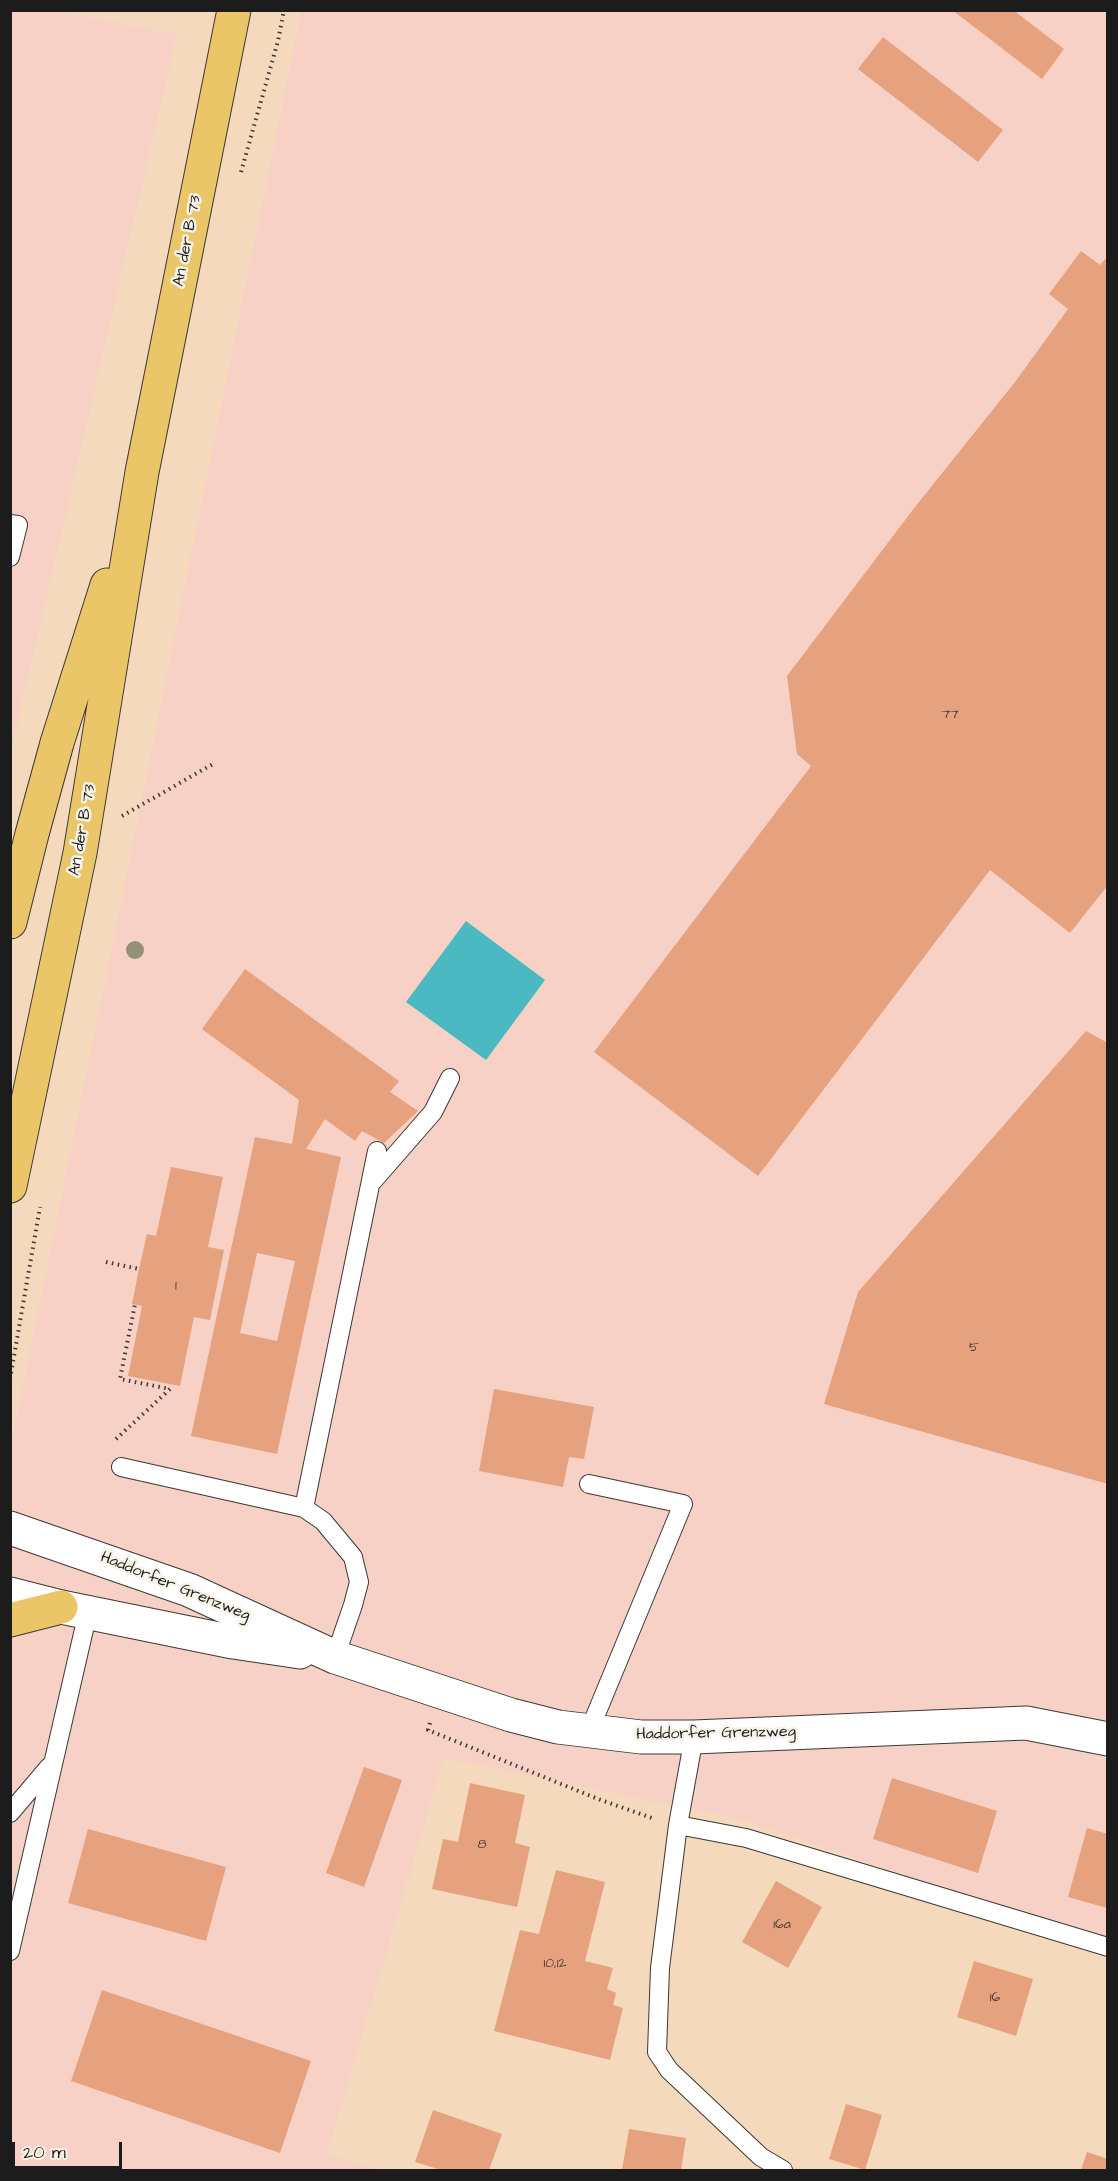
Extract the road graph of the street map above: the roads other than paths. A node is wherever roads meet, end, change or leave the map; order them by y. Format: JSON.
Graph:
{"nodes":[{"id":1,"x":234,"y":10,"type":"edge"},
{"id":2,"x":142,"y":472,"type":"junction"},
{"id":3,"x":10,"y":524,"type":"edge"},
{"id":4,"x":10,"y":557,"type":"edge"},
{"id":5,"x":10,"y":922,"type":"edge"},
{"id":6,"x":450,"y":1078,"type":"dead end"},
{"id":7,"x":377,"y":1151,"type":"dead end"},
{"id":8,"x":371,"y":1183,"type":"junction"},
{"id":9,"x":10,"y":1186,"type":"edge"},
{"id":10,"x":122,"y":1467,"type":"dead end"},
{"id":11,"x":589,"y":1484,"type":"dead end"},
{"id":12,"x":304,"y":1508,"type":"junction"},
{"id":13,"x":10,"y":1528,"type":"edge"},
{"id":14,"x":10,"y":1594,"type":"edge"},
{"id":15,"x":74,"y":1610,"type":"junction"},
{"id":16,"x":10,"y":1620,"type":"edge"},
{"id":17,"x":335,"y":1657,"type":"junction"},
{"id":18,"x":589,"y":1731,"type":"junction"},
{"id":19,"x":694,"y":1737,"type":"junction"},
{"id":20,"x":1107,"y":1739,"type":"edge"},
{"id":21,"x":52,"y":1763,"type":"junction"},
{"id":22,"x":10,"y":1813,"type":"edge"},
{"id":23,"x":678,"y":1825,"type":"junction"},
{"id":24,"x":1107,"y":1947,"type":"edge"},
{"id":25,"x":10,"y":1951,"type":"edge"},
{"id":26,"x":783,"y":2170,"type":"edge"}],
"edges":[{"from":1,"to":2,"type":"main road","name":"An der B 73"},
{"from":2,"to":5,"type":"main road","name":"An der B 73"},
{"from":2,"to":9,"type":"main road","name":"An der B 73"},
{"from":3,"to":4,"type":"lane"},
{"from":6,"to":8,"type":"lane"},
{"from":7,"to":8,"type":"lane"},
{"from":8,"to":12,"type":"lane"},
{"from":10,"to":12,"type":"lane"},
{"from":11,"to":18,"type":"lane"},
{"from":12,"to":17,"type":"lane"},
{"from":13,"to":17,"type":"street","name":"Haddorfer Grenzweg"},
{"from":14,"to":15,"type":"street","name":"Haddorfer Grenzweg"},
{"from":15,"to":16,"type":"main road"},
{"from":15,"to":17,"type":"street","name":"Haddorfer Grenzweg"},
{"from":15,"to":21,"type":"lane"},
{"from":17,"to":18,"type":"street","name":"Haddorfer Grenzweg"},
{"from":18,"to":19,"type":"street","name":"Haddorfer Grenzweg"},
{"from":19,"to":20,"type":"street","name":"Haddorfer Grenzweg"},
{"from":19,"to":23,"type":"lane"},
{"from":21,"to":22,"type":"lane"},
{"from":21,"to":25,"type":"lane"},
{"from":23,"to":24,"type":"lane"},
{"from":23,"to":26,"type":"lane"}]}
